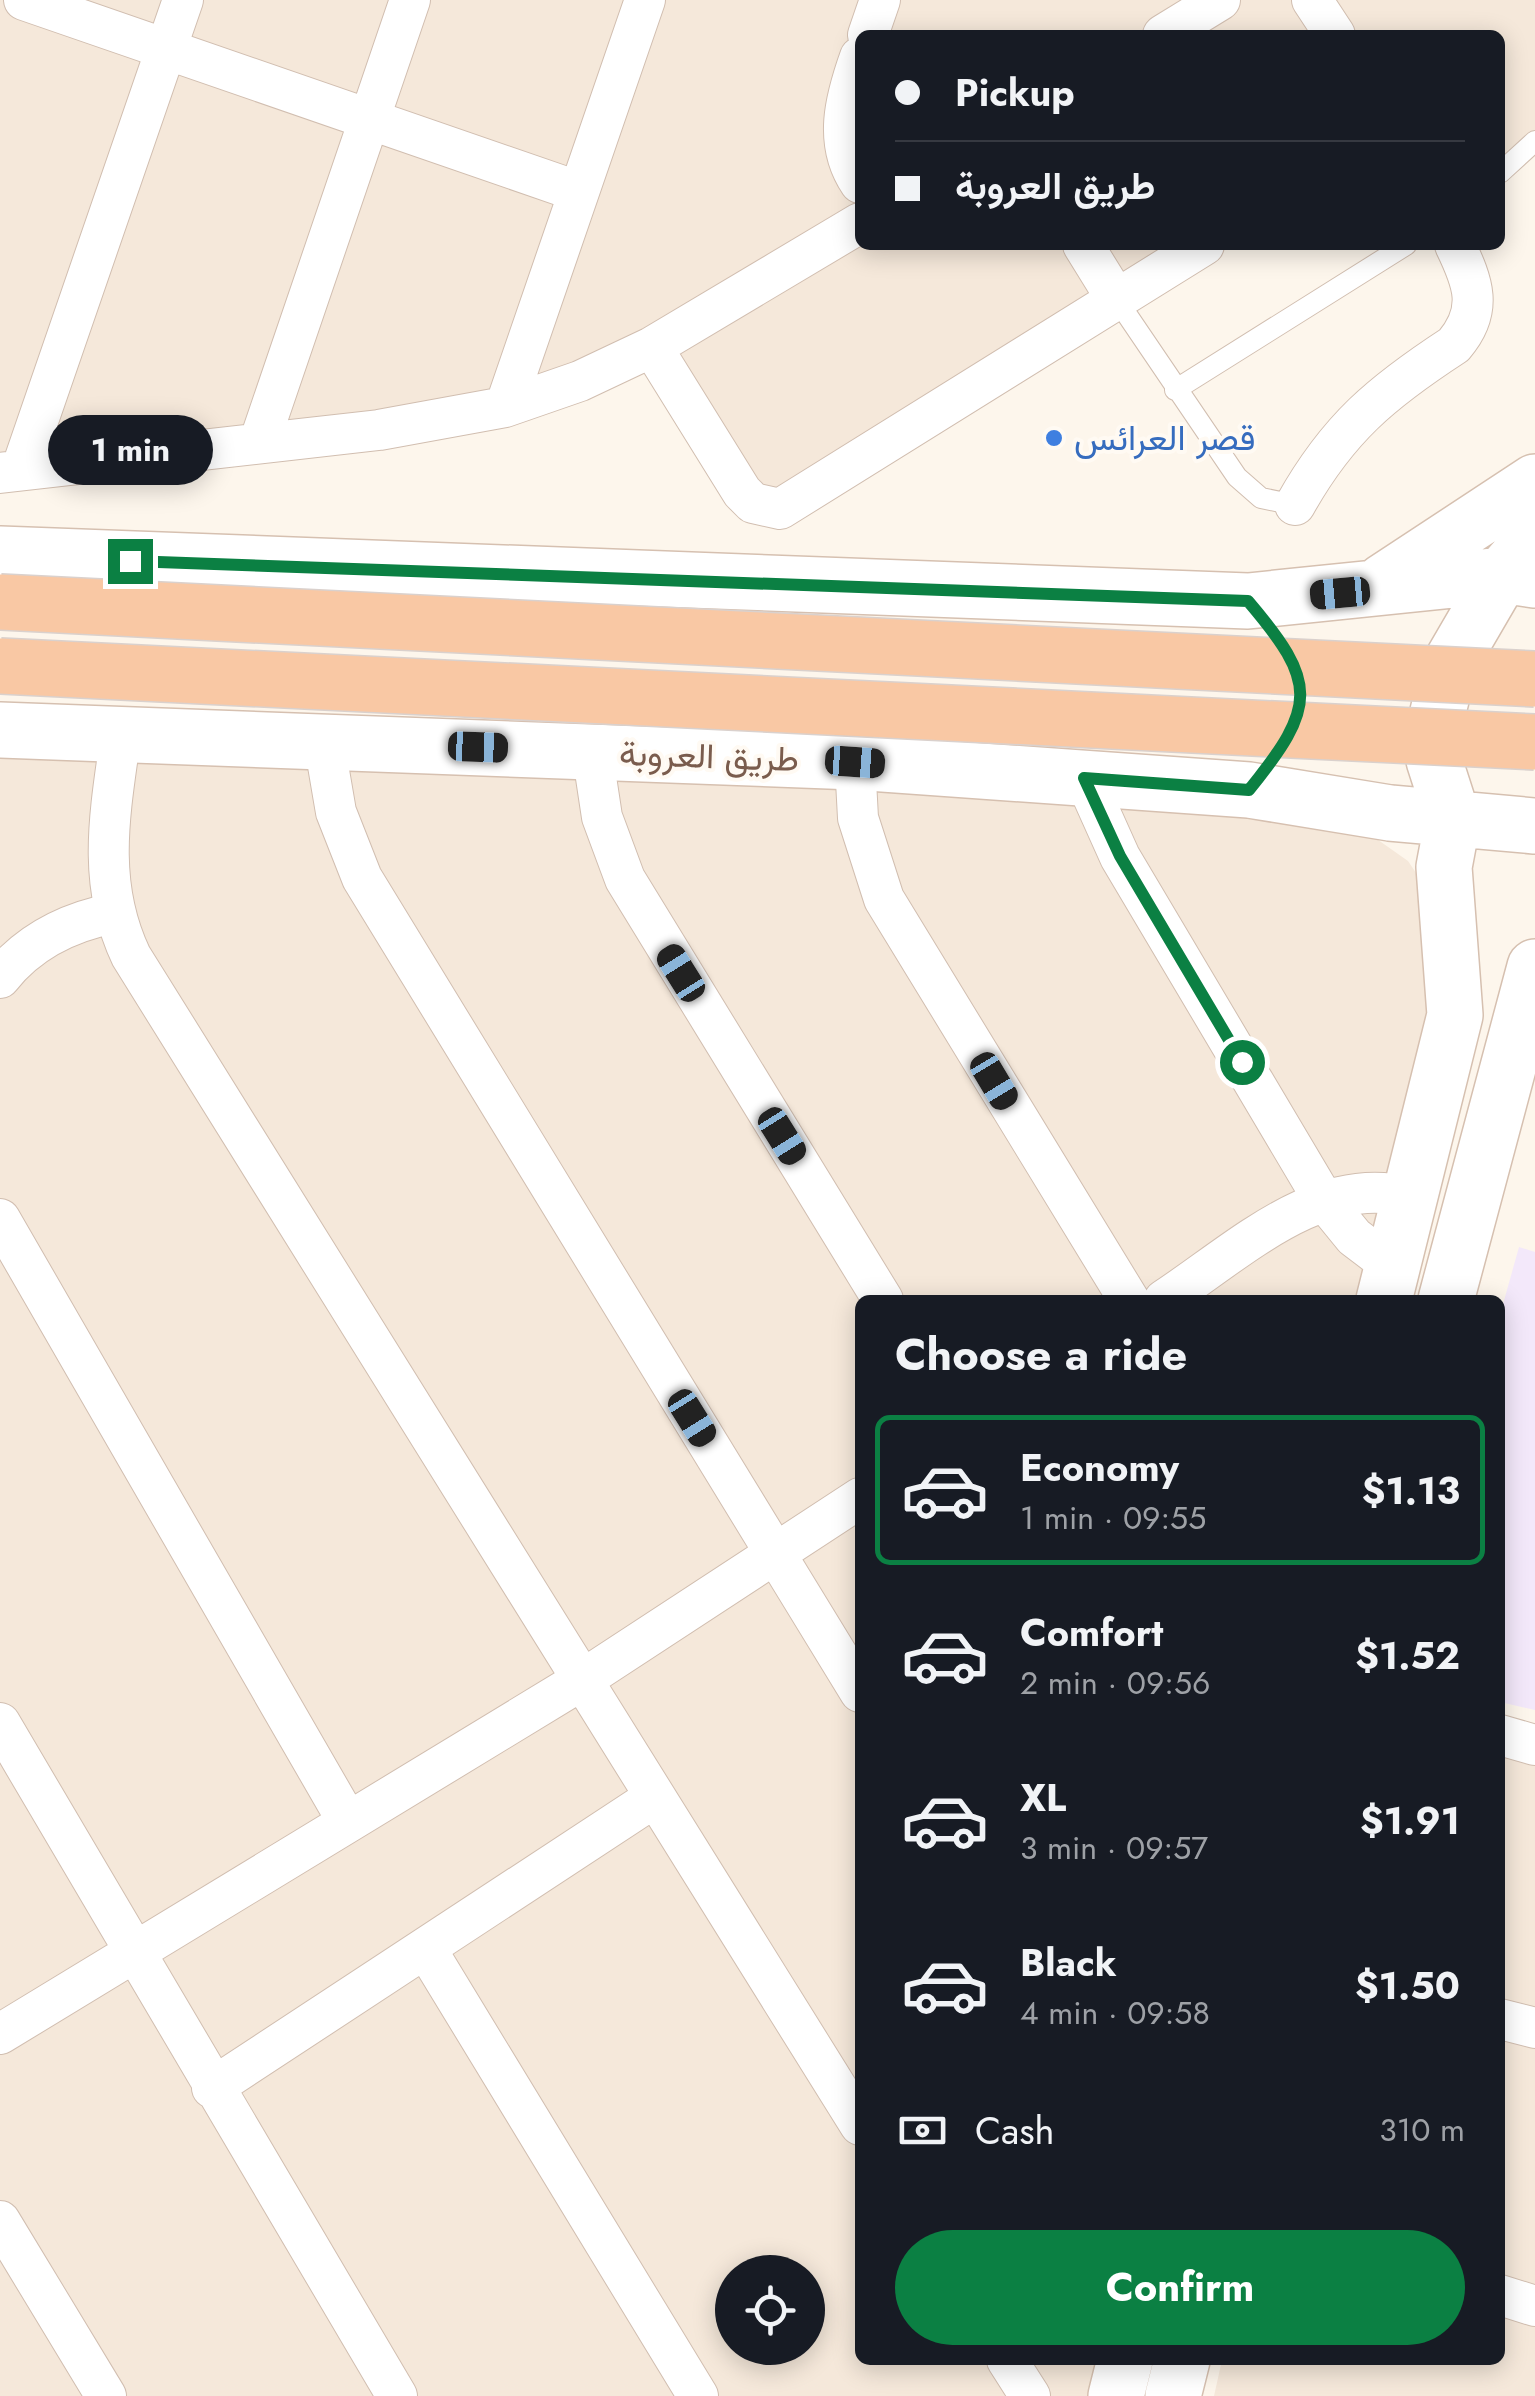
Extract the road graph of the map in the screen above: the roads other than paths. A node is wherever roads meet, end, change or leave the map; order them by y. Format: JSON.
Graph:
{"nodes":[{"id":1,"x":24,"y":0,"type":"edge"},
{"id":2,"x":183,"y":0,"type":"edge"},
{"id":3,"x":410,"y":0,"type":"edge"},
{"id":4,"x":645,"y":0,"type":"edge"},
{"id":5,"x":880,"y":0,"type":"edge"},
{"id":6,"x":1220,"y":0,"type":"edge"},
{"id":7,"x":1312,"y":0,"type":"edge"},
{"id":8,"x":870,"y":30,"type":"edge"},
{"id":9,"x":1171,"y":30,"type":"edge"},
{"id":10,"x":1333,"y":30,"type":"edge"},
{"id":11,"x":166,"y":50,"type":"junction"},
{"id":12,"x":855,"y":72,"type":"edge"},
{"id":13,"x":369,"y":120,"type":"junction"},
{"id":14,"x":1535,"y":141,"type":"edge"},
{"id":15,"x":855,"y":168,"type":"edge"},
{"id":16,"x":1505,"y":169,"type":"edge"},
{"id":17,"x":576,"y":191,"type":"junction"},
{"id":18,"x":855,"y":226,"type":"edge"},
{"id":19,"x":1086,"y":250,"type":"edge"},
{"id":20,"x":1196,"y":250,"type":"edge"},
{"id":21,"x":1398,"y":250,"type":"edge"},
{"id":22,"x":1457,"y":250,"type":"edge"},
{"id":23,"x":1118,"y":300,"type":"junction"},
{"id":24,"x":652,"y":347,"type":"junction"},
{"id":25,"x":1175,"y":390,"type":"junction"},
{"id":26,"x":505,"y":407,"type":"junction"},
{"id":27,"x":259,"y":443,"type":"junction"},
{"id":28,"x":10,"y":472,"type":"edge"},
{"id":29,"x":1535,"y":482,"type":"edge"},
{"id":30,"x":1295,"y":505,"type":"joint"},
{"id":31,"x":0,"y":554,"type":"edge"},
{"id":32,"x":1524,"y":564,"type":"edge"},
{"id":33,"x":1370,"y":590,"type":"junction"},
{"id":34,"x":1248,"y":601,"type":"junction"},
{"id":35,"x":0,"y":602,"type":"edge"},
{"id":36,"x":0,"y":666,"type":"edge"},
{"id":37,"x":1535,"y":679,"type":"edge"},
{"id":38,"x":0,"y":730,"type":"edge"},
{"id":39,"x":121,"y":734,"type":"junction"},
{"id":40,"x":324,"y":742,"type":"junction"},
{"id":41,"x":1535,"y":742,"type":"edge"},
{"id":42,"x":592,"y":752,"type":"junction"},
{"id":43,"x":855,"y":762,"type":"junction"},
{"id":44,"x":1084,"y":778,"type":"junction"},
{"id":45,"x":1249,"y":790,"type":"junction"},
{"id":46,"x":1454,"y":819,"type":"junction"},
{"id":47,"x":1535,"y":826,"type":"edge"},
{"id":48,"x":114,"y":913,"type":"junction"},
{"id":49,"x":1535,"y":967,"type":"edge"},
{"id":50,"x":0,"y":978,"type":"edge"},
{"id":51,"x":1408,"y":1198,"type":"junction"},
{"id":52,"x":1323,"y":1199,"type":"junction"},
{"id":53,"x":0,"y":1219,"type":"edge"},
{"id":54,"x":1388,"y":1283,"type":"edge"},
{"id":55,"x":880,"y":1295,"type":"edge"},
{"id":56,"x":1126,"y":1295,"type":"edge"},
{"id":57,"x":1172,"y":1295,"type":"edge"},
{"id":58,"x":1447,"y":1295,"type":"edge"},
{"id":59,"x":855,"y":1501,"type":"edge"},
{"id":60,"x":775,"y":1554,"type":"junction"},
{"id":61,"x":582,"y":1680,"type":"junction"},
{"id":62,"x":855,"y":1684,"type":"edge"},
{"id":63,"x":0,"y":1723,"type":"edge"},
{"id":64,"x":1505,"y":1736,"type":"edge"},
{"id":65,"x":1535,"y":1745,"type":"edge"},
{"id":66,"x":655,"y":1797,"type":"junction"},
{"id":67,"x":348,"y":1822,"type":"junction"},
{"id":68,"x":426,"y":1949,"type":"junction"},
{"id":69,"x":134,"y":1953,"type":"junction"},
{"id":70,"x":1505,"y":2019,"type":"edge"},
{"id":71,"x":1535,"y":2028,"type":"edge"},
{"id":72,"x":0,"y":2034,"type":"edge"},
{"id":73,"x":212,"y":2088,"type":"junction"},
{"id":74,"x":855,"y":2117,"type":"edge"},
{"id":75,"x":0,"y":2221,"type":"edge"},
{"id":76,"x":1505,"y":2297,"type":"edge"},
{"id":77,"x":1535,"y":2306,"type":"edge"},
{"id":78,"x":1010,"y":2365,"type":"edge"},
{"id":79,"x":1124,"y":2365,"type":"edge"},
{"id":80,"x":1181,"y":2365,"type":"edge"},
{"id":81,"x":106,"y":2396,"type":"edge"},
{"id":82,"x":397,"y":2396,"type":"edge"},
{"id":83,"x":698,"y":2396,"type":"edge"},
{"id":84,"x":1030,"y":2396,"type":"edge"},
{"id":85,"x":1116,"y":2396,"type":"edge"},
{"id":86,"x":1173,"y":2396,"type":"edge"}],
"edges":[{"from":1,"to":11,"type":"street"},
{"from":2,"to":11,"type":"street"},
{"from":3,"to":13,"type":"street"},
{"from":4,"to":17,"type":"street"},
{"from":5,"to":8,"type":"street"},
{"from":6,"to":9,"type":"street"},
{"from":7,"to":10,"type":"street"},
{"from":11,"to":13,"type":"street"},
{"from":11,"to":28,"type":"street"},
{"from":12,"to":15,"type":"street"},
{"from":13,"to":17,"type":"street"},
{"from":13,"to":27,"type":"street"},
{"from":14,"to":16,"type":"lane"},
{"from":17,"to":26,"type":"street"},
{"from":18,"to":24,"type":"street"},
{"from":19,"to":23,"type":"street"},
{"from":20,"to":23,"type":"street"},
{"from":21,"to":25,"type":"lane"},
{"from":22,"to":30,"type":"street"},
{"from":23,"to":24,"type":"street"},
{"from":23,"to":25,"type":"lane"},
{"from":24,"to":26,"type":"street"},
{"from":25,"to":30,"type":"lane"},
{"from":26,"to":27,"type":"street"},
{"from":27,"to":28,"type":"street"},
{"from":29,"to":33,"type":"main road"},
{"from":31,"to":34,"type":"main road"},
{"from":32,"to":33,"type":"main road"},
{"from":32,"to":46,"type":"main road"},
{"from":33,"to":34,"type":"main road"},
{"from":34,"to":45,"type":"main road"},
{"from":35,"to":37,"type":"highway","bridge":true},
{"from":36,"to":41,"type":"highway","name":"طريق العروبة","bridge":true},
{"from":38,"to":39,"type":"main road","name":"طريق العروبة"},
{"from":39,"to":40,"type":"main road","name":"طريق العروبة"},
{"from":39,"to":48,"type":"street"},
{"from":40,"to":42,"type":"main road","name":"طريق العروبة"},
{"from":40,"to":60,"type":"street"},
{"from":42,"to":43,"type":"main road","name":"طريق العروبة"},
{"from":42,"to":55,"type":"street"},
{"from":43,"to":44,"type":"main road","name":"طريق العروبة"},
{"from":43,"to":56,"type":"street"},
{"from":44,"to":45,"type":"main road","name":"طريق العروبة"},
{"from":44,"to":52,"type":"street"},
{"from":45,"to":46,"type":"main road","name":"طريق العروبة"},
{"from":46,"to":47,"type":"main road","name":"طريق العروبة"},
{"from":46,"to":51,"type":"main road"},
{"from":48,"to":50,"type":"street"},
{"from":48,"to":61,"type":"street"},
{"from":49,"to":58,"type":"main road"},
{"from":51,"to":52,"type":"street"},
{"from":51,"to":54,"type":"main road"},
{"from":52,"to":54,"type":"street"},
{"from":52,"to":57,"type":"street"},
{"from":53,"to":67,"type":"street"},
{"from":59,"to":60,"type":"street"},
{"from":60,"to":61,"type":"street"},
{"from":60,"to":62,"type":"street"},
{"from":61,"to":66,"type":"street"},
{"from":61,"to":67,"type":"street"},
{"from":63,"to":69,"type":"street"},
{"from":64,"to":65,"type":"street"},
{"from":66,"to":68,"type":"street"},
{"from":66,"to":74,"type":"street"},
{"from":67,"to":69,"type":"street"},
{"from":68,"to":73,"type":"street"},
{"from":68,"to":83,"type":"street"},
{"from":69,"to":72,"type":"street"},
{"from":69,"to":73,"type":"street"},
{"from":70,"to":71,"type":"street"},
{"from":73,"to":82,"type":"street"},
{"from":75,"to":81,"type":"street"},
{"from":76,"to":77,"type":"street"},
{"from":78,"to":84,"type":"street"},
{"from":79,"to":85,"type":"main road"},
{"from":80,"to":86,"type":"main road"}]}
